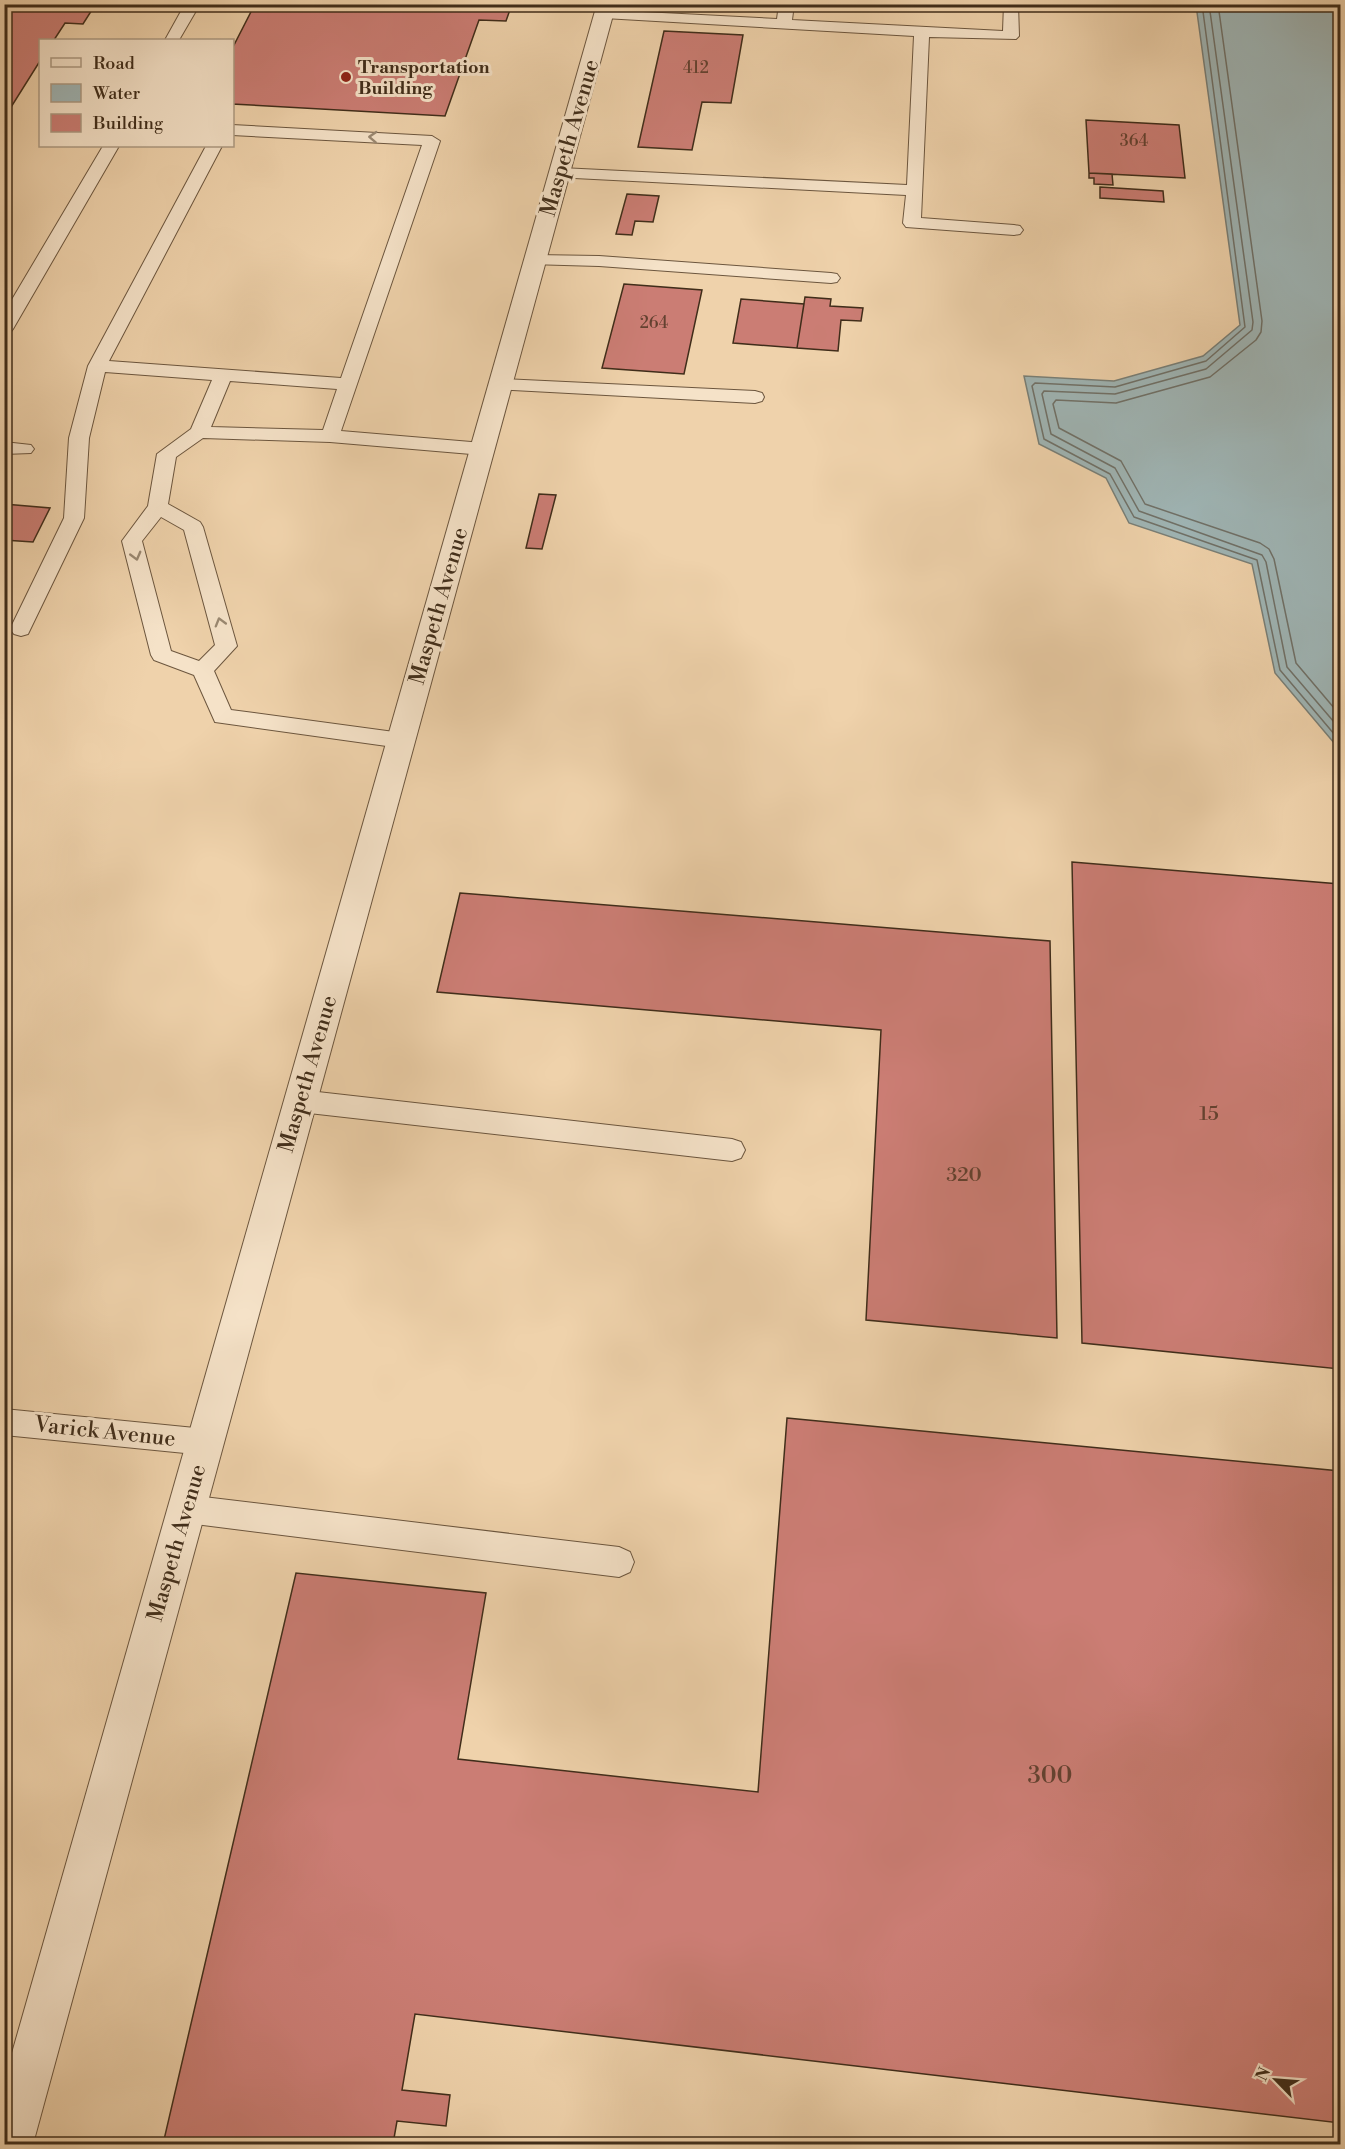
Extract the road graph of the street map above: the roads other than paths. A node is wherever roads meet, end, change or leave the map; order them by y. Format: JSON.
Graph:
{"nodes":[{"id":1,"x":193,"y":4,"type":"edge"},
{"id":2,"x":787,"y":4,"type":"edge"},
{"id":3,"x":1011,"y":4,"type":"edge"},
{"id":4,"x":606,"y":9,"type":"edge"},
{"id":5,"x":784,"y":24,"type":"junction"},
{"id":6,"x":922,"y":32,"type":"junction"},
{"id":7,"x":173,"y":39,"type":"edge"},
{"id":8,"x":234,"y":129,"type":"edge"},
{"id":9,"x":110,"y":147,"type":"edge"},
{"id":10,"x":213,"y":147,"type":"edge"},
{"id":11,"x":561,"y":173,"type":"junction"},
{"id":12,"x":915,"y":190,"type":"junction"},
{"id":13,"x":1014,"y":230,"type":"dead end"},
{"id":14,"x":535,"y":261,"type":"junction"},
{"id":15,"x":831,"y":278,"type":"dead end"},
{"id":16,"x":4,"y":329,"type":"edge"},
{"id":17,"x":97,"y":366,"type":"junction"},
{"id":18,"x":223,"y":375,"type":"junction"},
{"id":19,"x":348,"y":384,"type":"junction"},
{"id":20,"x":501,"y":385,"type":"junction"},
{"id":21,"x":755,"y":397,"type":"dead end"},
{"id":22,"x":199,"y":432,"type":"junction"},
{"id":23,"x":330,"y":436,"type":"junction"},
{"id":24,"x":483,"y":449,"type":"junction"},
{"id":25,"x":158,"y":507,"type":"junction"},
{"id":26,"x":21,"y":629,"type":"dead end"},
{"id":27,"x":203,"y":670,"type":"junction"},
{"id":28,"x":401,"y":740,"type":"junction"},
{"id":29,"x":300,"y":1101,"type":"junction"},
{"id":30,"x":732,"y":1150,"type":"dead end"},
{"id":31,"x":4,"y":1422,"type":"edge"},
{"id":32,"x":205,"y":1442,"type":"junction"},
{"id":33,"x":187,"y":1509,"type":"junction"},
{"id":34,"x":619,"y":1562,"type":"dead end"},
{"id":35,"x":10,"y":2145,"type":"edge"}],
"edges":[{"from":1,"to":7,"type":"lane"},
{"from":2,"to":5,"type":"lane"},
{"from":3,"to":6,"type":"lane"},
{"from":4,"to":5,"type":"lane"},
{"from":4,"to":11,"type":"street","name":"Maspeth Avenue"},
{"from":5,"to":6,"type":"lane"},
{"from":6,"to":12,"type":"lane"},
{"from":19,"to":8,"type":"lane","one_way":true},
{"from":9,"to":16,"type":"lane"},
{"from":10,"to":17,"type":"lane"},
{"from":11,"to":12,"type":"lane"},
{"from":11,"to":14,"type":"street","name":"Maspeth Avenue"},
{"from":12,"to":13,"type":"lane"},
{"from":14,"to":15,"type":"lane"},
{"from":14,"to":20,"type":"street","name":"Maspeth Avenue"},
{"from":17,"to":18,"type":"lane"},
{"from":17,"to":26,"type":"lane"},
{"from":18,"to":19,"type":"lane"},
{"from":18,"to":22,"type":"lane"},
{"from":19,"to":23,"type":"lane"},
{"from":20,"to":21,"type":"lane"},
{"from":20,"to":24,"type":"street","name":"Maspeth Avenue"},
{"from":22,"to":23,"type":"lane"},
{"from":22,"to":25,"type":"lane"},
{"from":23,"to":24,"type":"lane"},
{"from":24,"to":28,"type":"street","name":"Maspeth Avenue"},
{"from":27,"to":25,"type":"lane","one_way":true},
{"from":25,"to":27,"type":"lane","one_way":true},
{"from":27,"to":28,"type":"lane"},
{"from":28,"to":29,"type":"street","name":"Maspeth Avenue"},
{"from":29,"to":30,"type":"lane"},
{"from":29,"to":32,"type":"street","name":"Maspeth Avenue"},
{"from":31,"to":32,"type":"lane","name":"Varick Avenue"},
{"from":32,"to":33,"type":"street","name":"Maspeth Avenue"},
{"from":33,"to":34,"type":"lane"},
{"from":33,"to":35,"type":"street","name":"Maspeth Avenue"}]}
